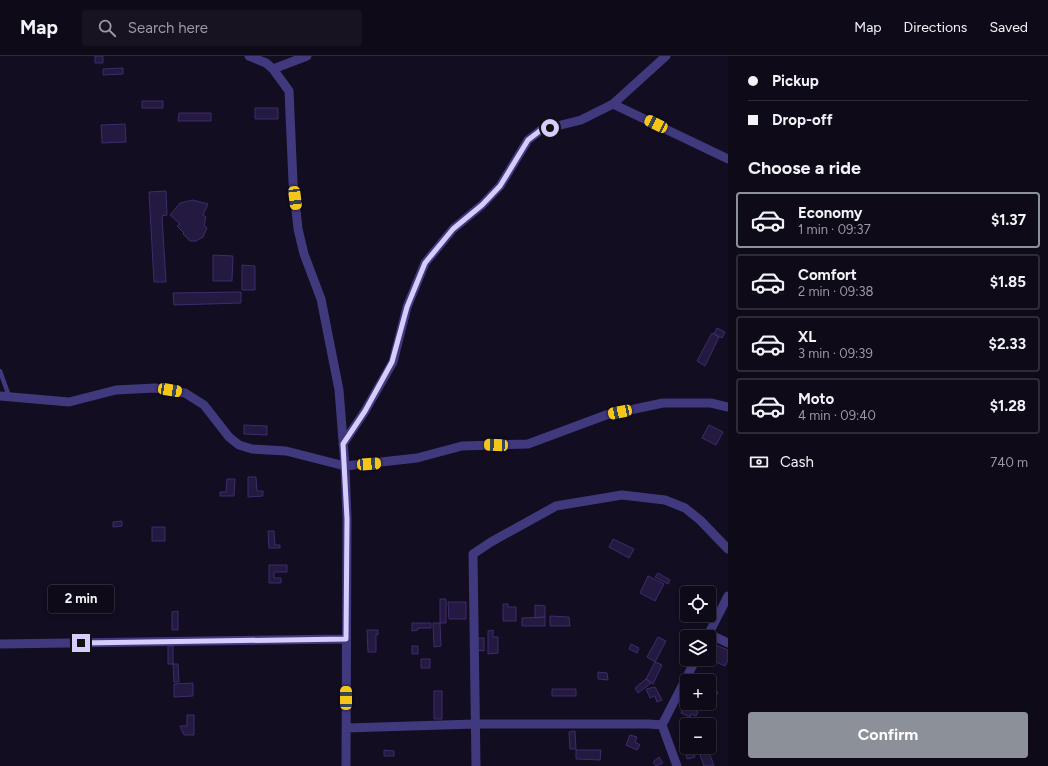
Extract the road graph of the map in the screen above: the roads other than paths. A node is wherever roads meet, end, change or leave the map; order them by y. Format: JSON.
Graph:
{"nodes":[{"id":1,"x":249,"y":56,"type":"edge"},
{"id":2,"x":307,"y":56,"type":"edge"},
{"id":3,"x":666,"y":56,"type":"edge"},
{"id":4,"x":273,"y":69,"type":"junction"},
{"id":5,"x":613,"y":104,"type":"junction"},
{"id":6,"x":728,"y":159,"type":"edge"},
{"id":7,"x":0,"y":371,"type":"edge"},
{"id":8,"x":5,"y":396,"type":"edge"},
{"id":9,"x":728,"y":407,"type":"edge"},
{"id":10,"x":343,"y":444,"type":"junction"},
{"id":11,"x":345,"y":466,"type":"junction"},
{"id":12,"x":728,"y":549,"type":"edge"},
{"id":13,"x":728,"y":596,"type":"edge"},
{"id":14,"x":711,"y":630,"type":"edge"},
{"id":15,"x":716,"y":638,"type":"edge"},
{"id":16,"x":346,"y":639,"type":"junction"},
{"id":17,"x":728,"y":643,"type":"edge"},
{"id":18,"x":0,"y":644,"type":"edge"},
{"id":19,"x":692,"y":666,"type":"edge"},
{"id":20,"x":475,"y":724,"type":"junction"},
{"id":21,"x":662,"y":725,"type":"junction"},
{"id":22,"x":346,"y":728,"type":"junction"},
{"id":23,"x":346,"y":766,"type":"edge"},
{"id":24,"x":476,"y":766,"type":"edge"},
{"id":25,"x":677,"y":766,"type":"edge"}],
"edges":[{"from":1,"to":4,"type":"street"},
{"from":2,"to":4,"type":"street"},
{"from":3,"to":5,"type":"street"},
{"from":4,"to":10,"type":"street"},
{"from":5,"to":6,"type":"street"},
{"from":5,"to":10,"type":"street"},
{"from":7,"to":8,"type":"lane"},
{"from":8,"to":11,"type":"street"},
{"from":9,"to":11,"type":"street"},
{"from":10,"to":11,"type":"street"},
{"from":11,"to":16,"type":"street"},
{"from":12,"to":20,"type":"street"},
{"from":13,"to":14,"type":"street"},
{"from":15,"to":17,"type":"street"},
{"from":16,"to":18,"type":"street"},
{"from":16,"to":22,"type":"street"},
{"from":19,"to":21,"type":"street"},
{"from":20,"to":21,"type":"street"},
{"from":20,"to":22,"type":"street"},
{"from":20,"to":24,"type":"street"},
{"from":21,"to":25,"type":"street"},
{"from":22,"to":23,"type":"street"}]}
